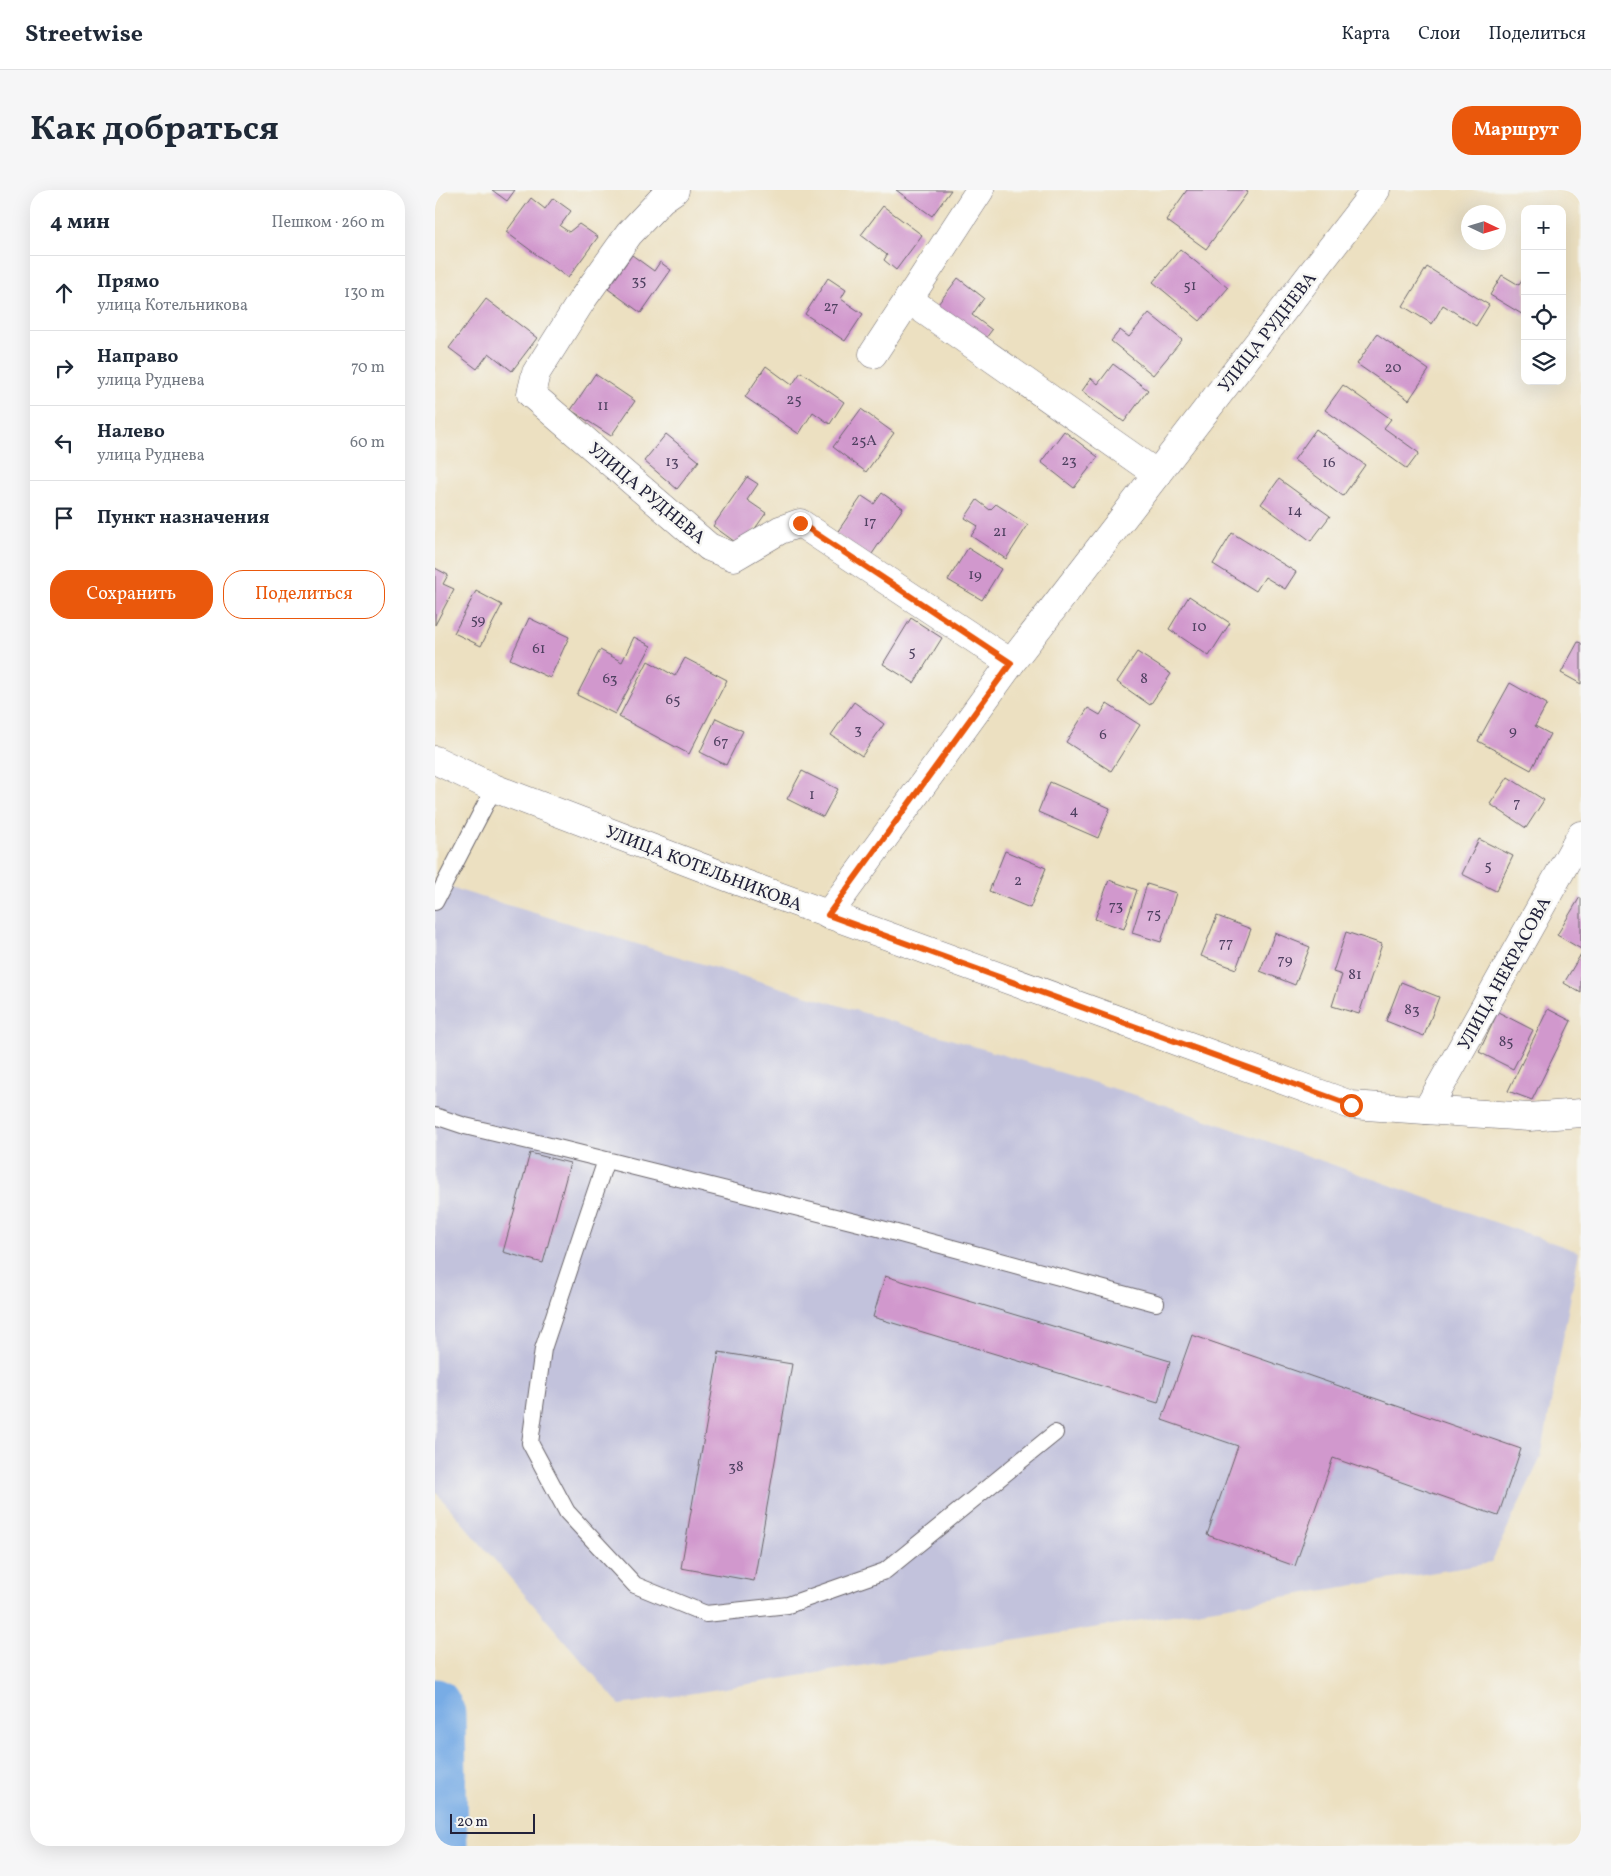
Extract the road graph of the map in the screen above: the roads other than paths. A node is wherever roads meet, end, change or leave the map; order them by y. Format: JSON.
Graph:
{"nodes":[{"id":1,"x":675,"y":190,"type":"edge"},
{"id":2,"x":980,"y":190,"type":"edge"},
{"id":3,"x":1377,"y":190,"type":"edge"},
{"id":4,"x":909,"y":300,"type":"junction"},
{"id":5,"x":873,"y":354,"type":"dead end"},
{"id":6,"x":1157,"y":474,"type":"junction"},
{"id":7,"x":1011,"y":663,"type":"junction"},
{"id":8,"x":435,"y":760,"type":"edge"},
{"id":9,"x":494,"y":788,"type":"junction"},
{"id":10,"x":1581,"y":835,"type":"edge"},
{"id":11,"x":435,"y":902,"type":"edge"},
{"id":12,"x":828,"y":915,"type":"junction"},
{"id":13,"x":1427,"y":1110,"type":"junction"},
{"id":14,"x":1581,"y":1113,"type":"edge"},
{"id":15,"x":435,"y":1116,"type":"edge"},
{"id":16,"x":606,"y":1160,"type":"junction"},
{"id":17,"x":1156,"y":1303,"type":"dead end"},
{"id":18,"x":1055,"y":1433,"type":"dead end"}],
"edges":[{"from":1,"to":7,"type":"street","name":"УЛИЦА РУДНЕВА"},
{"from":2,"to":4,"type":"street"},
{"from":3,"to":6,"type":"street","name":"УЛИЦА РУДНЕВА"},
{"from":4,"to":5,"type":"street"},
{"from":4,"to":6,"type":"street"},
{"from":6,"to":7,"type":"street","name":"УЛИЦА РУДНЕВА"},
{"from":7,"to":12,"type":"street","name":"УЛИЦА РУДНЕВА"},
{"from":8,"to":9,"type":"street","name":"УЛИЦА КОТЕЛЬНИКОВА"},
{"from":9,"to":11,"type":"lane"},
{"from":9,"to":12,"type":"street","name":"УЛИЦА КОТЕЛЬНИКОВА"},
{"from":10,"to":13,"type":"street","name":"УЛИЦА НЕКРАСОВА"},
{"from":12,"to":13,"type":"street","name":"УЛИЦА КОТЕЛЬНИКОВА"},
{"from":13,"to":14,"type":"street","name":"УЛИЦА КОТЕЛЬНИКОВА"},
{"from":15,"to":16,"type":"lane"},
{"from":16,"to":17,"type":"lane"},
{"from":16,"to":18,"type":"lane"}]}
